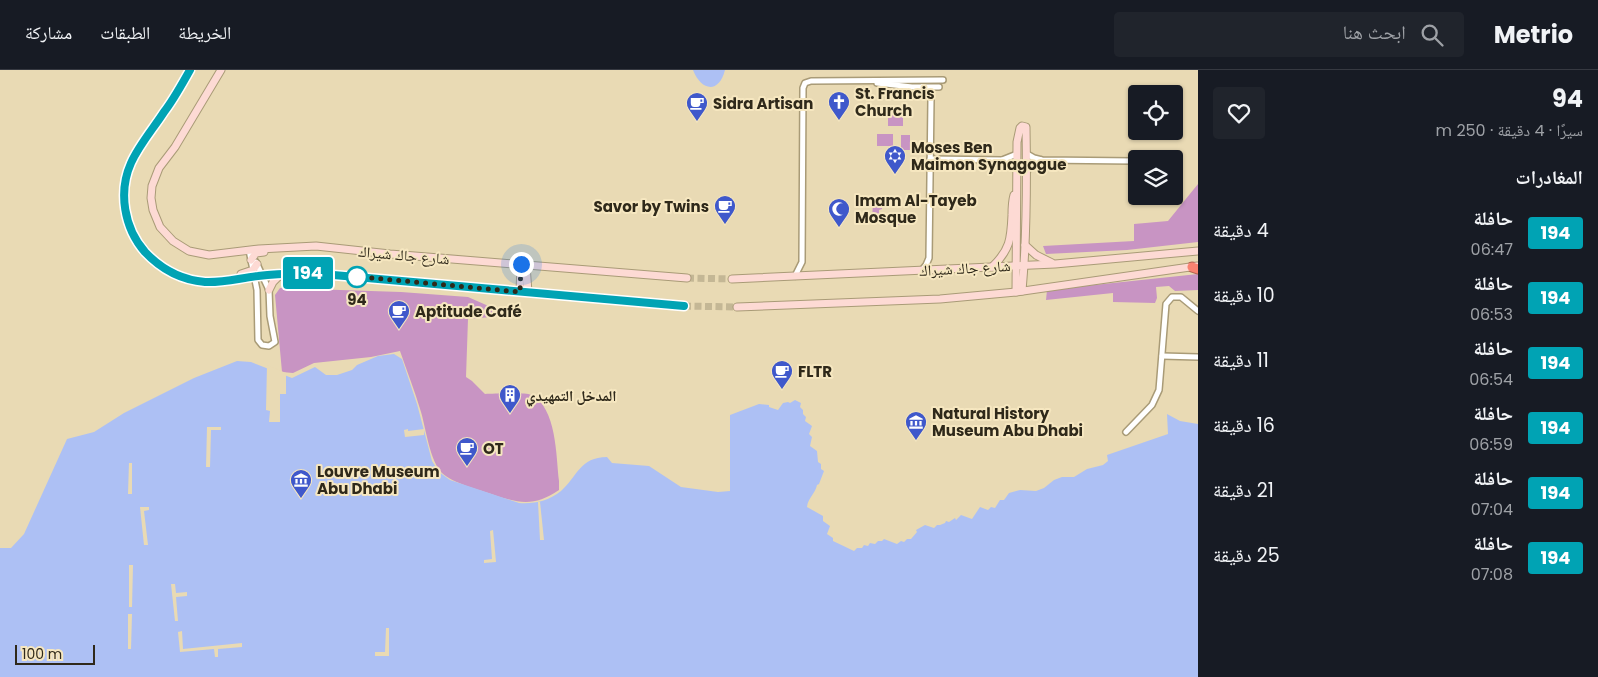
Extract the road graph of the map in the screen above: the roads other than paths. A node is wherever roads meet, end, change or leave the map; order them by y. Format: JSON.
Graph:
{"nodes":[{"id":1,"x":190,"y":70,"type":"edge"},
{"id":2,"x":216,"y":70,"type":"edge"},
{"id":3,"x":221,"y":70,"type":"edge"},
{"id":4,"x":943,"y":80,"type":"dead end"},
{"id":5,"x":872,"y":81,"type":"junction"},
{"id":6,"x":922,"y":87,"type":"junction"},
{"id":7,"x":931,"y":99,"type":"junction"},
{"id":8,"x":188,"y":125,"type":"junction"},
{"id":9,"x":1017,"y":154,"type":"junction"},
{"id":10,"x":1027,"y":154,"type":"junction"},
{"id":11,"x":930,"y":159,"type":"junction"},
{"id":12,"x":1002,"y":160,"type":"junction"},
{"id":13,"x":1042,"y":160,"type":"junction"},
{"id":14,"x":1128,"y":161,"type":"edge"},
{"id":15,"x":1017,"y":167,"type":"junction"},
{"id":16,"x":1026,"y":171,"type":"junction"},
{"id":17,"x":1017,"y":191,"type":"junction"},
{"id":18,"x":1025,"y":245,"type":"junction"},
{"id":19,"x":1198,"y":251,"type":"edge"},
{"id":20,"x":929,"y":258,"type":"junction"},
{"id":21,"x":254,"y":262,"type":"junction"},
{"id":22,"x":802,"y":262,"type":"junction"},
{"id":23,"x":1054,"y":264,"type":"junction"},
{"id":24,"x":523,"y":265,"type":"junction"},
{"id":25,"x":1020,"y":266,"type":"junction"},
{"id":26,"x":1196,"y":267,"type":"edge"},
{"id":27,"x":992,"y":268,"type":"junction"},
{"id":28,"x":936,"y":269,"type":"junction"},
{"id":29,"x":922,"y":270,"type":"junction"},
{"id":30,"x":282,"y":273,"type":"junction"},
{"id":31,"x":811,"y":275,"type":"junction"},
{"id":32,"x":796,"y":276,"type":"junction"},
{"id":33,"x":687,"y":278,"type":"tunnel mouth"},
{"id":34,"x":732,"y":278,"type":"tunnel mouth"},
{"id":35,"x":269,"y":290,"type":"junction"},
{"id":36,"x":1019,"y":291,"type":"junction"},
{"id":37,"x":520,"y":292,"type":"junction"},
{"id":38,"x":528,"y":292,"type":"junction"},
{"id":39,"x":684,"y":306,"type":"tunnel mouth"},
{"id":40,"x":737,"y":307,"type":"tunnel mouth"},
{"id":41,"x":1198,"y":310,"type":"edge"},
{"id":42,"x":257,"y":315,"type":"junction"},
{"id":43,"x":270,"y":316,"type":"junction"},
{"id":44,"x":1162,"y":356,"type":"junction"},
{"id":45,"x":1198,"y":357,"type":"edge"},
{"id":46,"x":1126,"y":432,"type":"dead end"}],
"edges":[{"from":1,"to":21,"type":"street","name":"شارع جاك شيراك"},
{"from":2,"to":8,"type":"street"},
{"from":3,"to":8,"type":"street","name":"شارع جاك شيراك"},
{"from":4,"to":5,"type":"street"},
{"from":5,"to":6,"type":"street"},
{"from":5,"to":22,"type":"street"},
{"from":6,"to":7,"type":"street"},
{"from":6,"to":7,"type":"street"},
{"from":7,"to":11,"type":"street"},
{"from":8,"to":21,"type":"street","name":"شارع جاك شيراك"},
{"from":9,"to":10,"type":"street"},
{"from":9,"to":12,"type":"street"},
{"from":9,"to":15,"type":"street"},
{"from":10,"to":13,"type":"street"},
{"from":10,"to":16,"type":"street"},
{"from":11,"to":12,"type":"street"},
{"from":11,"to":20,"type":"street"},
{"from":12,"to":15,"type":"street"},
{"from":13,"to":14,"type":"street"},
{"from":13,"to":16,"type":"street"},
{"from":15,"to":17,"type":"street"},
{"from":16,"to":18,"type":"street"},
{"from":17,"to":25,"type":"street"},
{"from":17,"to":27,"type":"street"},
{"from":18,"to":23,"type":"street"},
{"from":18,"to":25,"type":"street"},
{"from":19,"to":23,"type":"street","name":"شارع جاك شيراك"},
{"from":20,"to":28,"type":"street"},
{"from":20,"to":29,"type":"street"},
{"from":21,"to":24,"type":"street","name":"شارع جاك شيراك"},
{"from":21,"to":30,"type":"street","name":"شارع جاك شيراك"},
{"from":21,"to":35,"type":"street"},
{"from":21,"to":42,"type":"street"},
{"from":22,"to":31,"type":"street"},
{"from":22,"to":32,"type":"street"},
{"from":23,"to":25,"type":"street","name":"شارع جاك شيراك"},
{"from":24,"to":33,"type":"street","name":"شارع جاك شيراك"},
{"from":24,"to":37,"type":"street"},
{"from":24,"to":38,"type":"street"},
{"from":25,"to":27,"type":"street","name":"شارع جاك شيراك"},
{"from":25,"to":36,"type":"street"},
{"from":26,"to":36,"type":"street","name":"شارع جاك شيراك"},
{"from":27,"to":28,"type":"street","name":"شارع جاك شيراك"},
{"from":28,"to":29,"type":"street","name":"شارع جاك شيراك"},
{"from":29,"to":31,"type":"street","name":"شارع جاك شيراك"},
{"from":30,"to":35,"type":"street"},
{"from":30,"to":37,"type":"street","name":"شارع جاك شيراك"},
{"from":31,"to":32,"type":"street","name":"شارع جاك شيراك"},
{"from":32,"to":34,"type":"street","name":"شارع جاك شيراك"},
{"from":35,"to":43,"type":"street"},
{"from":36,"to":40,"type":"street","name":"شارع جاك شيراك"},
{"from":37,"to":38,"type":"street","name":"شارع جاك شيراك"},
{"from":38,"to":39,"type":"street","name":"شارع جاك شيراك"},
{"from":41,"to":44,"type":"street"},
{"from":42,"to":43,"type":"street"},
{"from":42,"to":43,"type":"street"},
{"from":44,"to":45,"type":"street"},
{"from":44,"to":46,"type":"street"}]}
